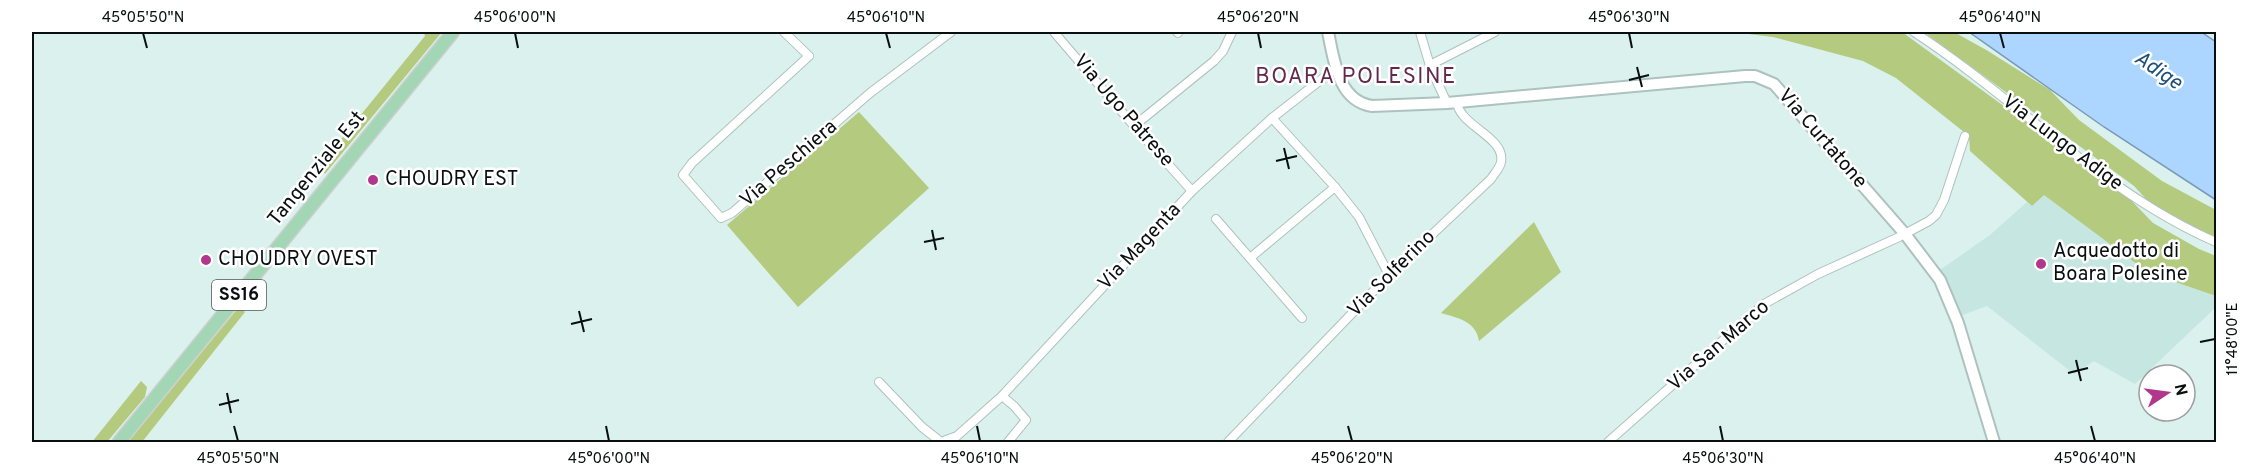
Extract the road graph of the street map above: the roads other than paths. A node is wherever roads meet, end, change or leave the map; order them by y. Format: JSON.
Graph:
{"nodes":[{"id":1,"x":453,"y":32,"type":"edge"},
{"id":2,"x":784,"y":32,"type":"edge"},
{"id":3,"x":951,"y":32,"type":"edge"},
{"id":4,"x":1054,"y":32,"type":"edge"},
{"id":5,"x":1232,"y":32,"type":"edge"},
{"id":6,"x":1328,"y":32,"type":"edge"},
{"id":7,"x":1420,"y":32,"type":"edge"},
{"id":8,"x":1495,"y":32,"type":"edge"},
{"id":9,"x":1914,"y":32,"type":"edge"},
{"id":10,"x":1430,"y":65,"type":"junction"},
{"id":11,"x":1336,"y":68,"type":"junction"},
{"id":12,"x":1452,"y":102,"type":"junction"},
{"id":13,"x":1272,"y":118,"type":"junction"},
{"id":14,"x":1134,"y":126,"type":"junction"},
{"id":15,"x":1965,"y":136,"type":"dead end"},
{"id":16,"x":1335,"y":187,"type":"junction"},
{"id":17,"x":1192,"y":191,"type":"junction"},
{"id":18,"x":1216,"y":219,"type":"dead end"},
{"id":19,"x":1905,"y":234,"type":"junction"},
{"id":20,"x":2217,"y":242,"type":"edge"},
{"id":21,"x":1250,"y":258,"type":"junction"},
{"id":22,"x":1389,"y":275,"type":"junction"},
{"id":23,"x":1302,"y":318,"type":"dead end"},
{"id":24,"x":879,"y":382,"type":"dead end"},
{"id":25,"x":1002,"y":396,"type":"junction"},
{"id":26,"x":119,"y":442,"type":"edge"},
{"id":27,"x":1008,"y":442,"type":"edge"},
{"id":28,"x":1228,"y":442,"type":"edge"},
{"id":29,"x":1608,"y":442,"type":"edge"},
{"id":30,"x":1994,"y":442,"type":"edge"}],
"edges":[{"from":1,"to":26,"type":"main road","name":"Tangenziale Est","number":"SS16"},
{"from":2,"to":3,"type":"street","name":"Via Peschiera"},
{"from":4,"to":14,"type":"street","name":"Via Ugo Patrese"},
{"from":5,"to":14,"type":"street"},
{"from":6,"to":11,"type":"street","name":"Via Curtatone"},
{"from":7,"to":10,"type":"street"},
{"from":8,"to":10,"type":"street"},
{"from":9,"to":20,"type":"street","name":"Via Lungo Adige"},
{"from":10,"to":12,"type":"street"},
{"from":11,"to":12,"type":"street","name":"Via Curtatone"},
{"from":11,"to":13,"type":"street","name":"Via Magenta"},
{"from":12,"to":19,"type":"street","name":"Via Curtatone"},
{"from":12,"to":22,"type":"street","name":"Via Solferino"},
{"from":13,"to":16,"type":"street"},
{"from":13,"to":17,"type":"street","name":"Via Magenta"},
{"from":14,"to":17,"type":"street","name":"Via Ugo Patrese"},
{"from":15,"to":19,"type":"street","name":"Via San Marco"},
{"from":16,"to":21,"type":"street"},
{"from":16,"to":22,"type":"street"},
{"from":17,"to":25,"type":"street","name":"Via Magenta"},
{"from":18,"to":21,"type":"street"},
{"from":19,"to":29,"type":"street","name":"Via San Marco"},
{"from":19,"to":30,"type":"street","name":"Via Curtatone"},
{"from":21,"to":23,"type":"street"},
{"from":22,"to":28,"type":"street","name":"Via Solferino"},
{"from":24,"to":25,"type":"street","name":"Via Magenta"},
{"from":25,"to":27,"type":"street"}]}
